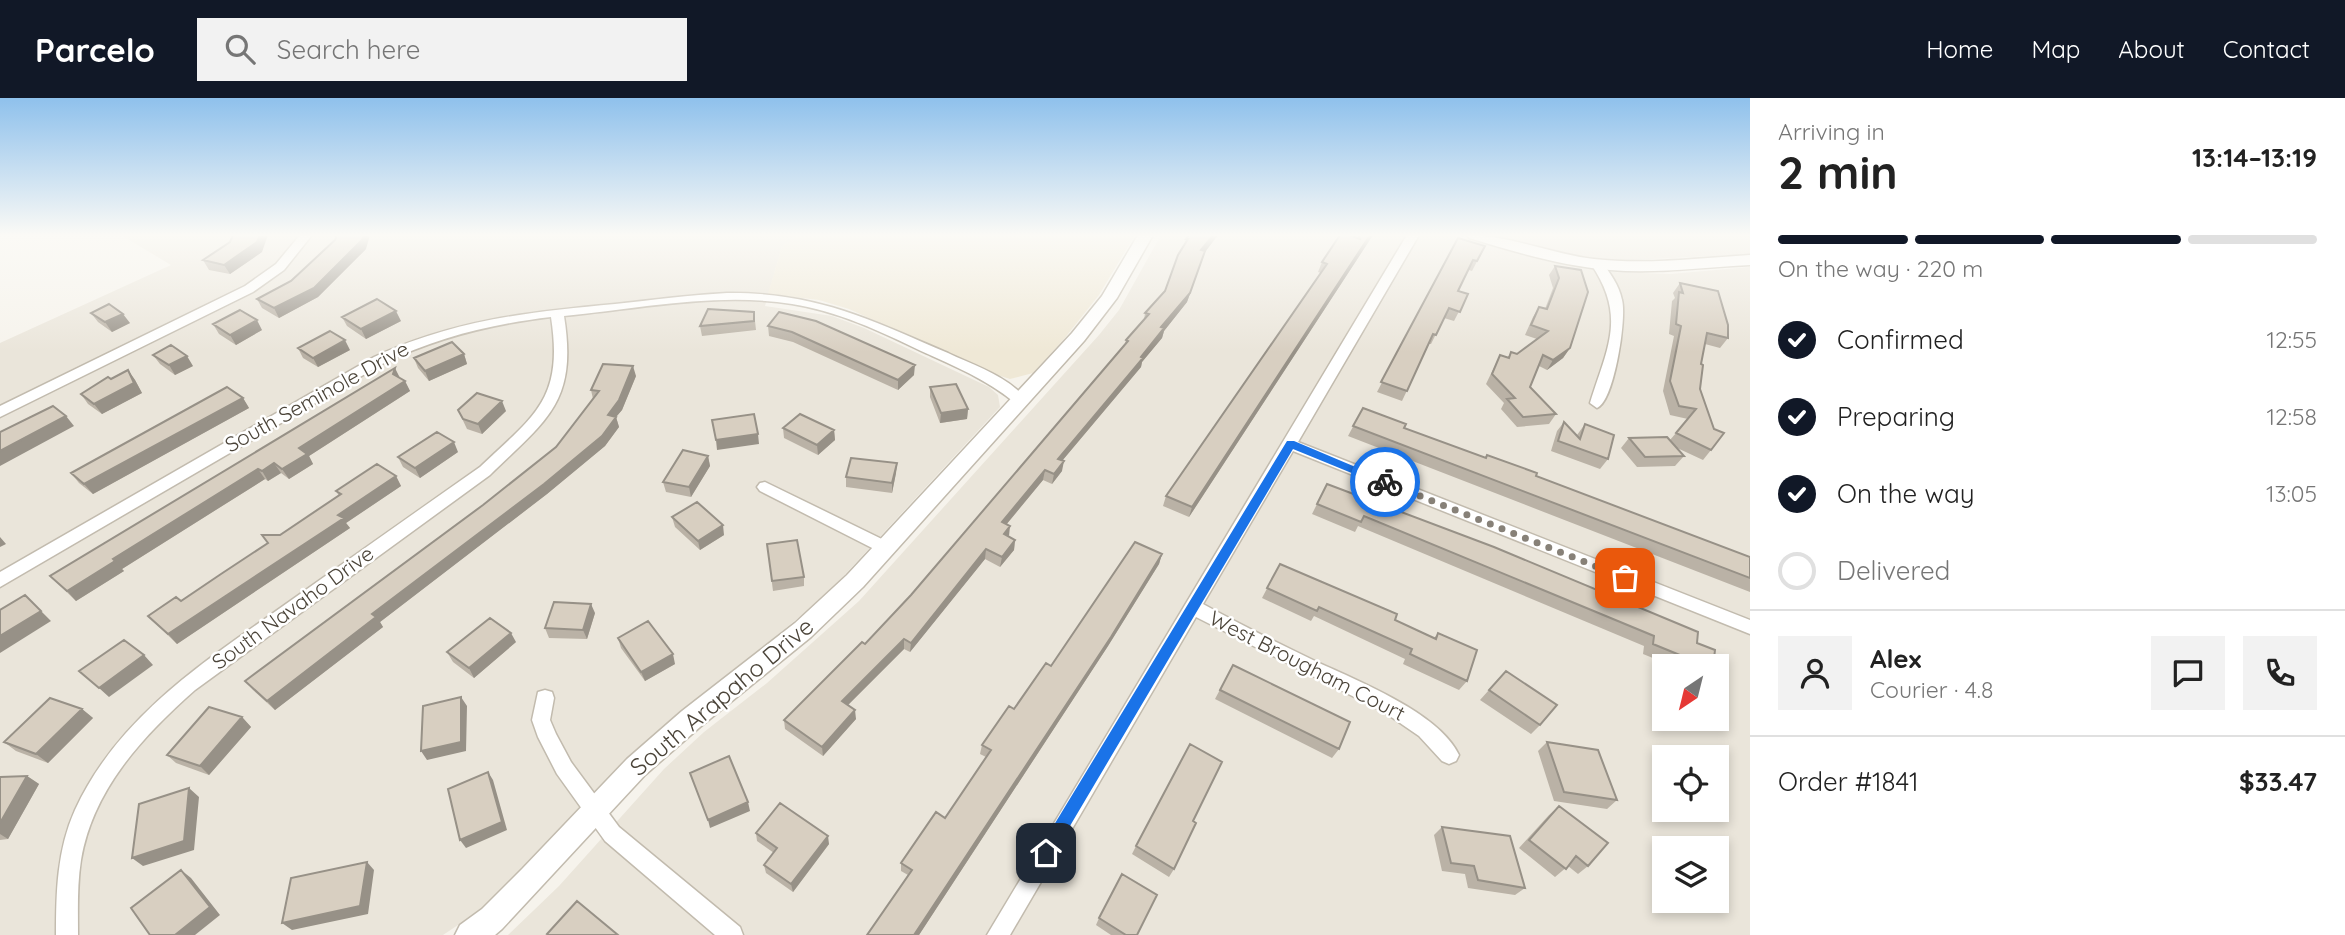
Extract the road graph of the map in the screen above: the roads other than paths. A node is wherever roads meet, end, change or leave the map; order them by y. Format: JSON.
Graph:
{"nodes":[{"id":1,"x":270,"y":274,"type":"edge"},
{"id":2,"x":1123,"y":274,"type":"edge"},
{"id":3,"x":1390,"y":274,"type":"edge"},
{"id":4,"x":1606,"y":274,"type":"edge"},
{"id":5,"x":558,"y":314,"type":"junction"},
{"id":6,"x":1019,"y":399,"type":"junction"},
{"id":7,"x":1597,"y":403,"type":"dead end"},
{"id":8,"x":0,"y":412,"type":"edge"},
{"id":9,"x":1290,"y":444,"type":"junction"},
{"id":10,"x":765,"y":487,"type":"dead end"},
{"id":11,"x":884,"y":547,"type":"junction"},
{"id":12,"x":0,"y":580,"type":"edge"},
{"id":13,"x":1194,"y":607,"type":"junction"},
{"id":14,"x":1750,"y":627,"type":"edge"},
{"id":15,"x":545,"y":698,"type":"dead end"},
{"id":16,"x":1449,"y":755,"type":"dead end"},
{"id":17,"x":596,"y":812,"type":"junction"},
{"id":18,"x":67,"y":935,"type":"edge"},
{"id":19,"x":470,"y":935,"type":"edge"},
{"id":20,"x":732,"y":935,"type":"edge"},
{"id":21,"x":998,"y":935,"type":"edge"}],
"edges":[{"from":1,"to":8,"type":"street"},
{"from":2,"to":6,"type":"street","name":"South Arapaho Drive"},
{"from":3,"to":9,"type":"street"},
{"from":4,"to":7,"type":"street"},
{"from":5,"to":6,"type":"street","name":"South Seminole Drive"},
{"from":5,"to":12,"type":"street","name":"South Seminole Drive"},
{"from":5,"to":18,"type":"street","name":"South Navaho Drive"},
{"from":6,"to":11,"type":"street","name":"South Arapaho Drive"},
{"from":9,"to":13,"type":"street"},
{"from":9,"to":14,"type":"street"},
{"from":10,"to":11,"type":"street"},
{"from":11,"to":17,"type":"street","name":"South Arapaho Drive"},
{"from":13,"to":16,"type":"street","name":"West Brougham Court"},
{"from":13,"to":21,"type":"street"},
{"from":15,"to":17,"type":"street"},
{"from":17,"to":19,"type":"street","name":"South Arapaho Drive"},
{"from":17,"to":20,"type":"street"}]}
